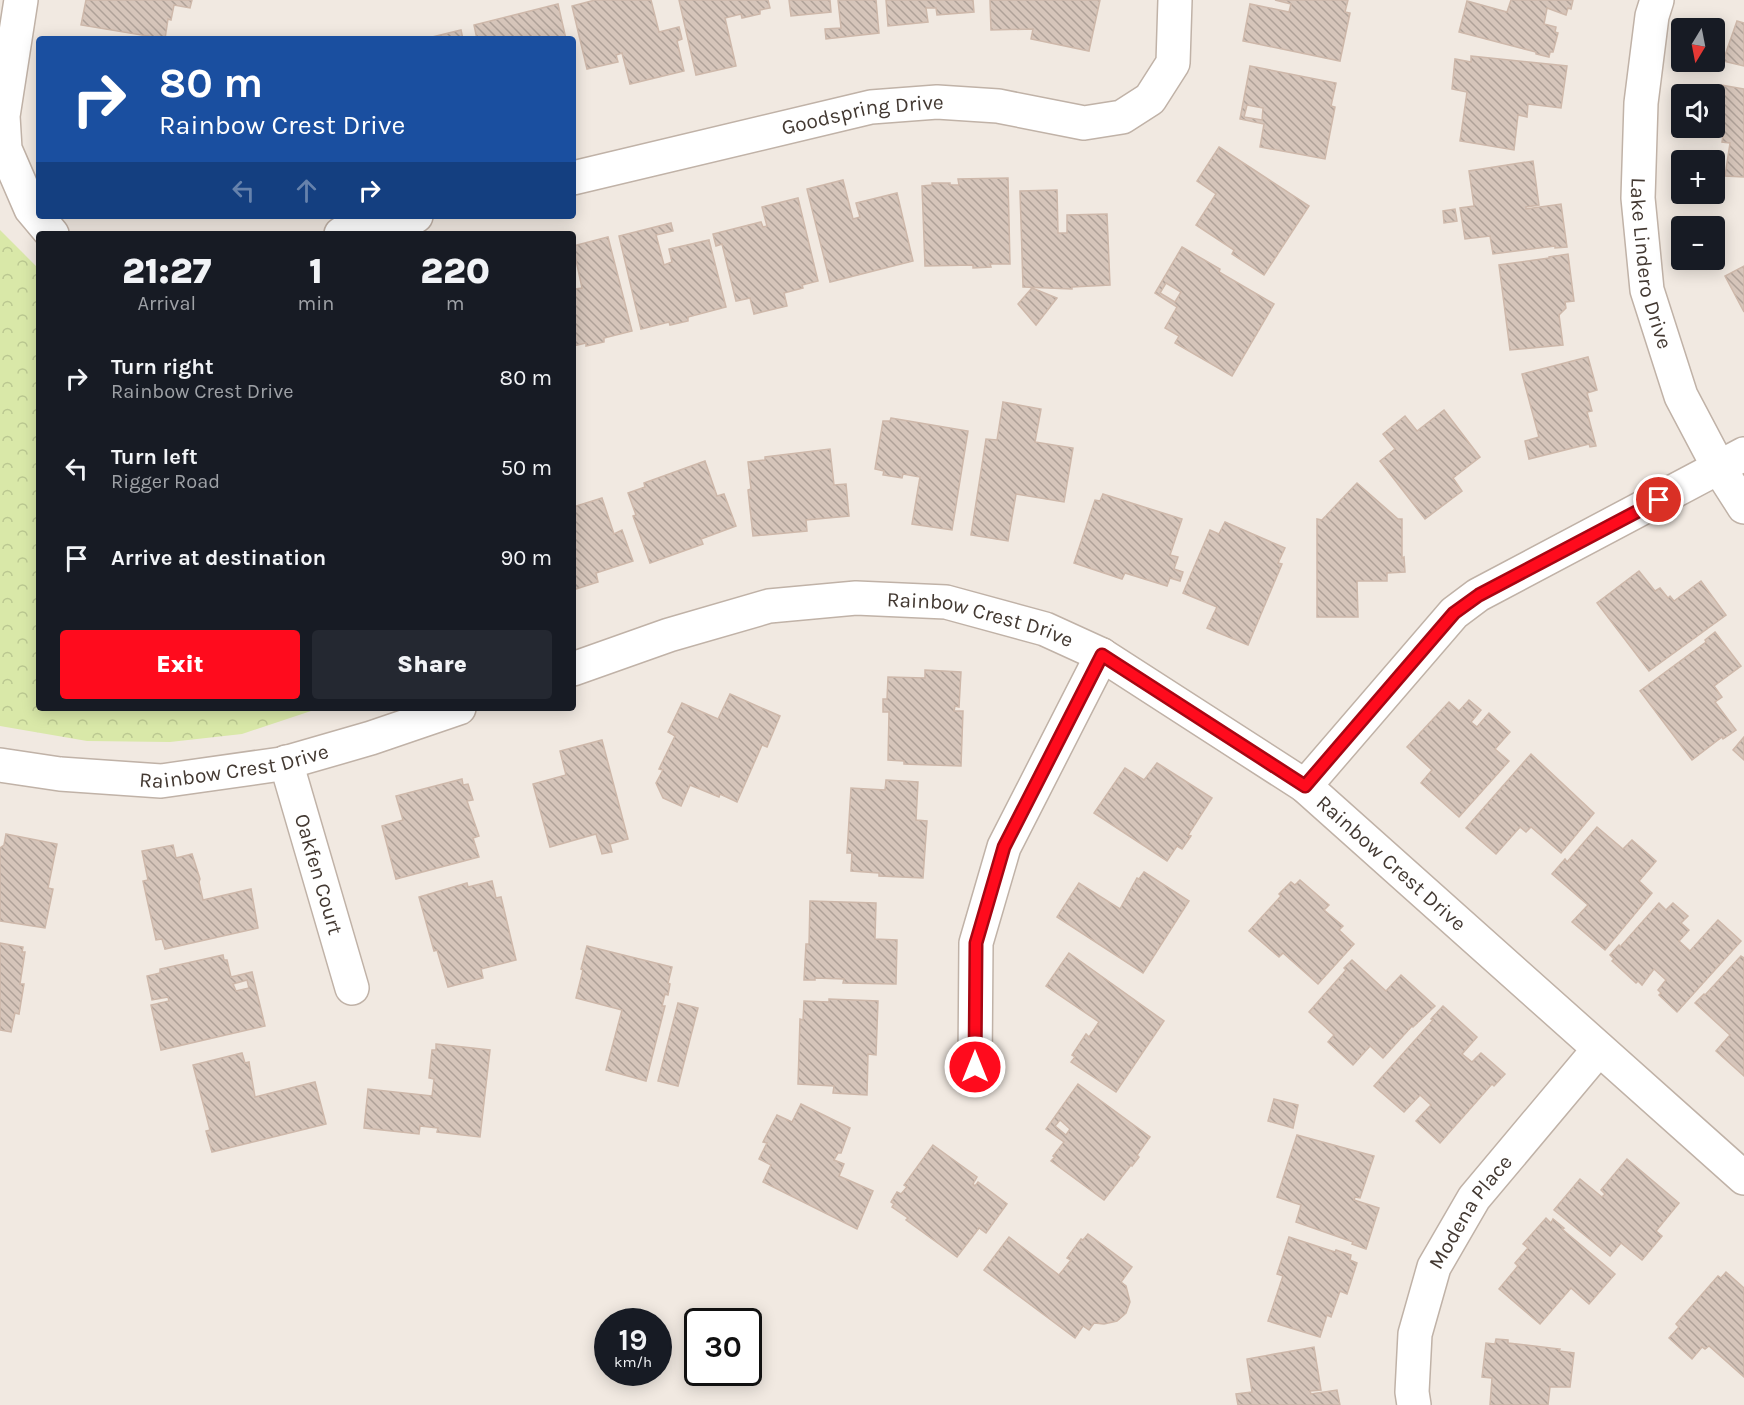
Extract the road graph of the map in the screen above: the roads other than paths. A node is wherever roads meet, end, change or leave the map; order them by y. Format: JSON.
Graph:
{"nodes":[{"id":1,"x":21,"y":0,"type":"edge"},
{"id":2,"x":1175,"y":0,"type":"edge"},
{"id":3,"x":1656,"y":0,"type":"edge"},
{"id":4,"x":576,"y":177,"type":"edge"},
{"id":5,"x":36,"y":215,"type":"edge"},
{"id":6,"x":39,"y":219,"type":"edge"},
{"id":7,"x":404,"y":219,"type":"edge"},
{"id":8,"x":49,"y":231,"type":"edge"},
{"id":9,"x":354,"y":231,"type":"edge"},
{"id":10,"x":1731,"y":461,"type":"edge"},
{"id":11,"x":1744,"y":507,"type":"edge"},
{"id":12,"x":1102,"y":655,"type":"junction"},
{"id":13,"x":576,"y":668,"type":"edge"},
{"id":14,"x":450,"y":711,"type":"edge"},
{"id":15,"x":286,"y":762,"type":"junction"},
{"id":16,"x":0,"y":765,"type":"edge"},
{"id":17,"x":1305,"y":786,"type":"junction"},
{"id":18,"x":352,"y":988,"type":"dead end"},
{"id":19,"x":1599,"y":1049,"type":"junction"},
{"id":20,"x":975,"y":1067,"type":"dead end"},
{"id":21,"x":1744,"y":1178,"type":"edge"},
{"id":22,"x":1414,"y":1405,"type":"edge"}],
"edges":[{"from":1,"to":5,"type":"street"},
{"from":2,"to":4,"type":"street","name":"Goodspring Drive"},
{"from":3,"to":10,"type":"street","name":"Lake Lindero Drive"},
{"from":6,"to":8,"type":"street"},
{"from":7,"to":9,"type":"street"},
{"from":10,"to":11,"type":"street","name":"Lake Lindero Drive"},
{"from":10,"to":17,"type":"street"},
{"from":12,"to":13,"type":"street","name":"Rainbow Crest Drive"},
{"from":12,"to":17,"type":"street","name":"Rainbow Crest Drive"},
{"from":12,"to":20,"type":"street"},
{"from":14,"to":15,"type":"street","name":"Rainbow Crest Drive"},
{"from":15,"to":16,"type":"street","name":"Rainbow Crest Drive"},
{"from":15,"to":18,"type":"street","name":"Oakfen Court"},
{"from":17,"to":19,"type":"street","name":"Rainbow Crest Drive"},
{"from":19,"to":21,"type":"street","name":"Rainbow Crest Drive"},
{"from":19,"to":22,"type":"street","name":"Modena Place"}]}
